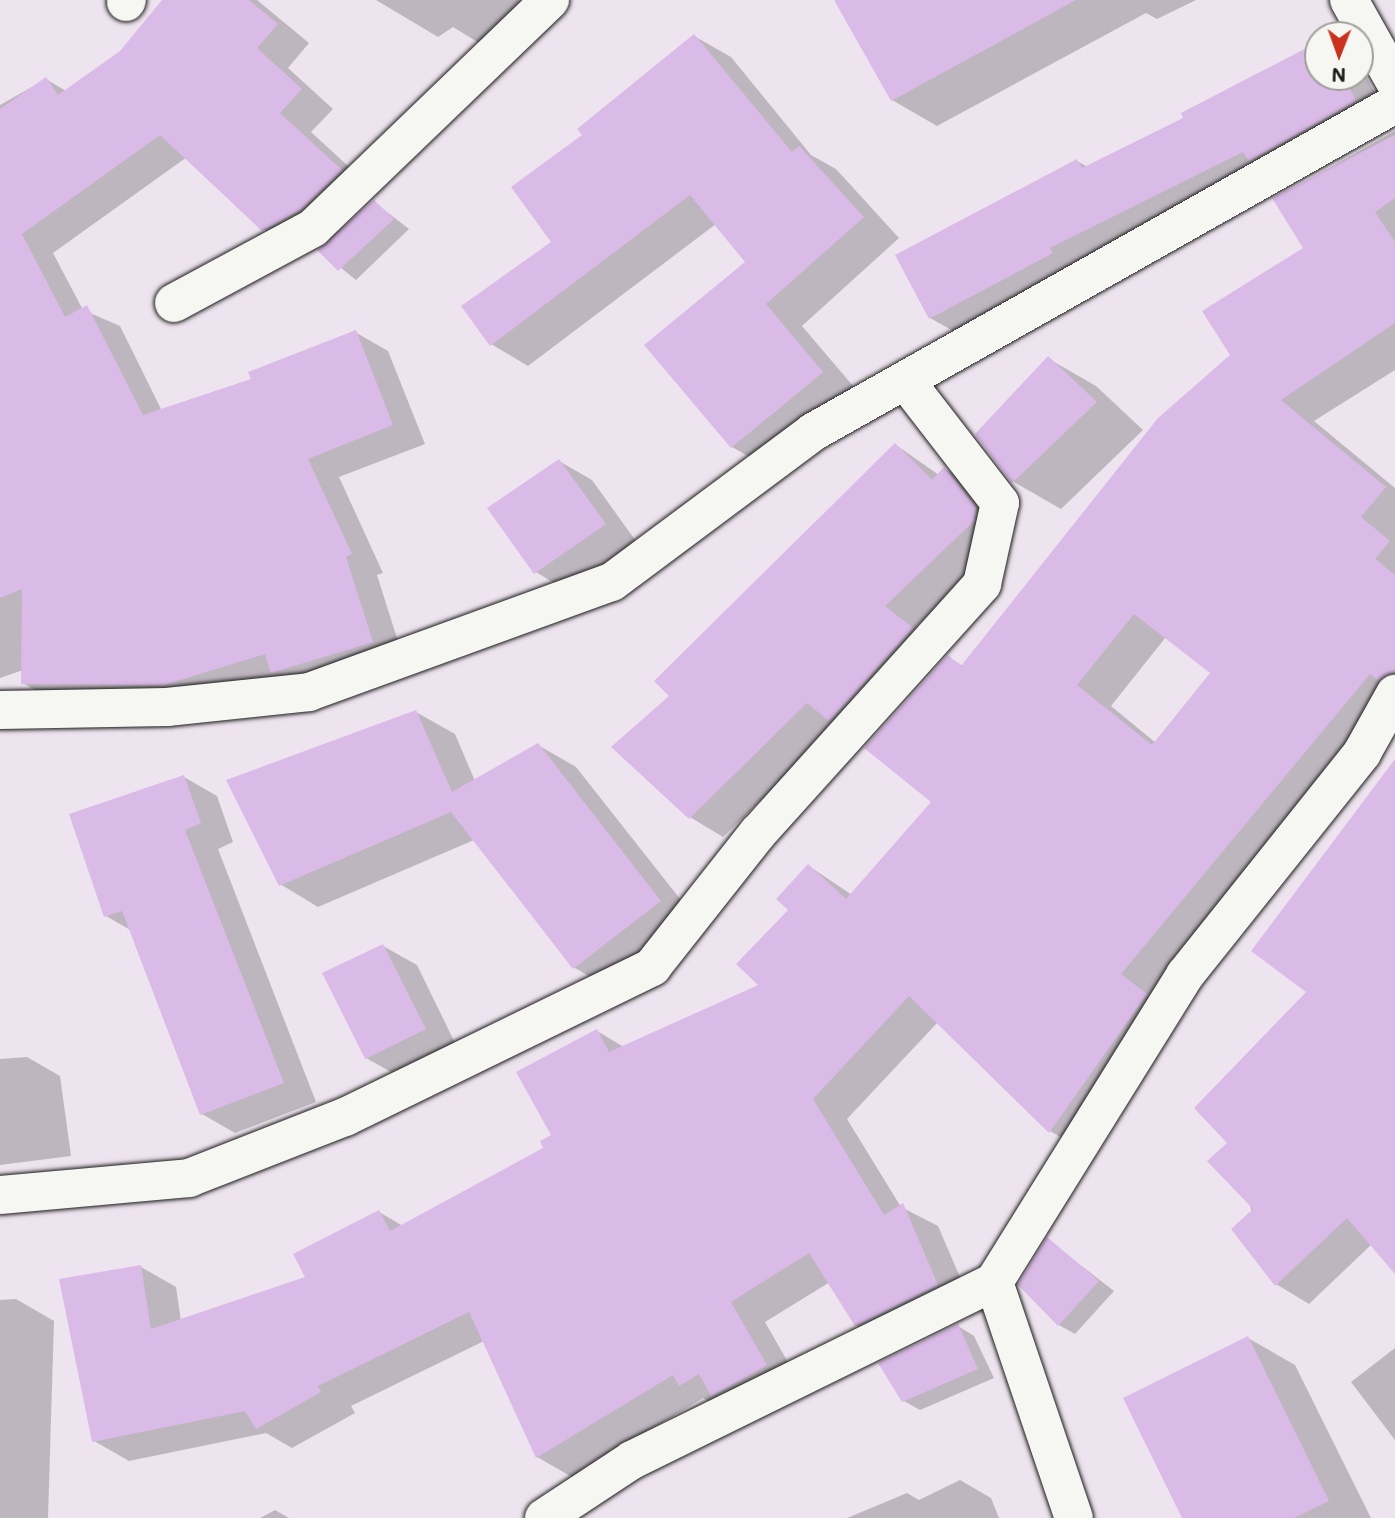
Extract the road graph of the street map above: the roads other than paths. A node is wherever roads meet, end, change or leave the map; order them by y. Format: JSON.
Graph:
{"nodes":[{"id":1,"x":550,"y":0,"type":"edge"},
{"id":2,"x":1349,"y":0,"type":"edge"},
{"id":3,"x":1395,"y":82,"type":"edge"},
{"id":4,"x":1395,"y":104,"type":"edge"},
{"id":5,"x":174,"y":303,"type":"dead end"},
{"id":6,"x":905,"y":380,"type":"junction"},
{"id":7,"x":1395,"y":694,"type":"edge"},
{"id":8,"x":0,"y":710,"type":"edge"},
{"id":9,"x":0,"y":1195,"type":"edge"},
{"id":10,"x":994,"y":1282,"type":"junction"},
{"id":11,"x":544,"y":1518,"type":"edge"},
{"id":12,"x":1074,"y":1518,"type":"edge"}],
"edges":[{"from":1,"to":5,"type":"street"},
{"from":2,"to":3,"type":"street"},
{"from":4,"to":6,"type":"street"},
{"from":6,"to":8,"type":"street"},
{"from":6,"to":9,"type":"street"},
{"from":7,"to":10,"type":"street"},
{"from":10,"to":11,"type":"street"},
{"from":10,"to":12,"type":"street"}]}
